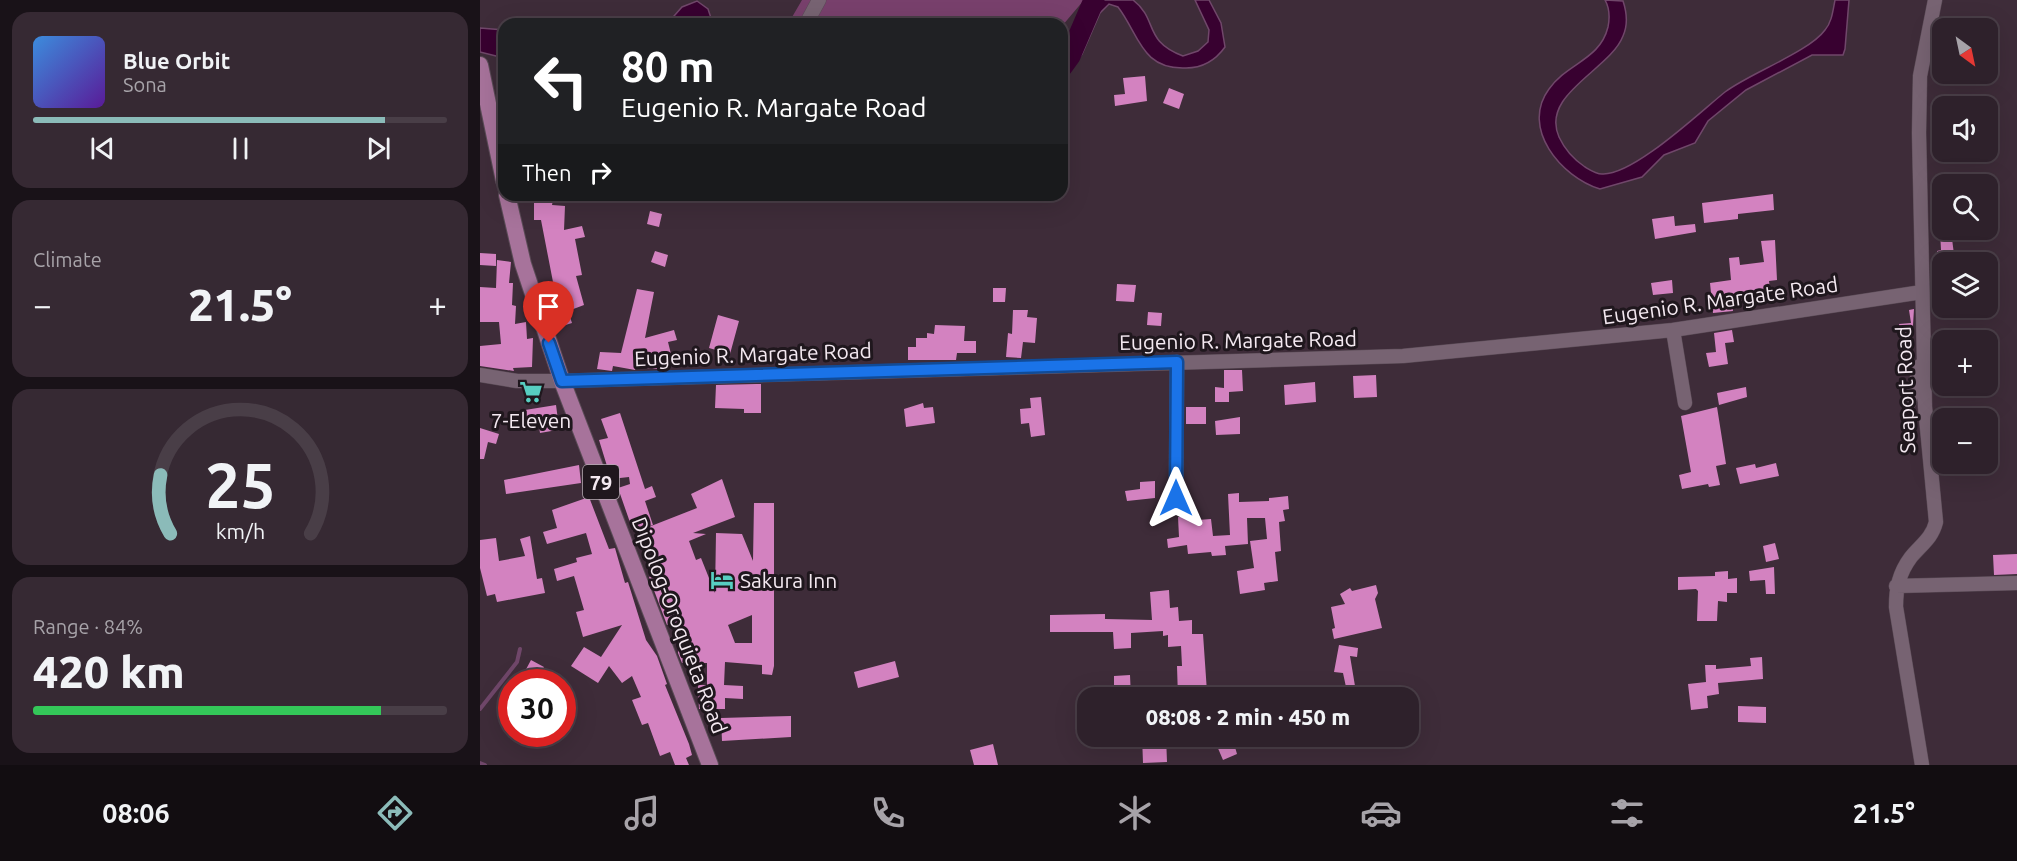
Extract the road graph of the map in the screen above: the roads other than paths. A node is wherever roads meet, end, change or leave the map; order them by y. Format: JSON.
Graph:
{"nodes":[{"id":1,"x":819,"y":0,"type":"edge"},
{"id":2,"x":1935,"y":0,"type":"edge"},
{"id":3,"x":809,"y":18,"type":"edge"},
{"id":4,"x":480,"y":65,"type":"edge"},
{"id":5,"x":498,"y":152,"type":"edge"},
{"id":6,"x":508,"y":201,"type":"edge"},
{"id":7,"x":1922,"y":292,"type":"junction"},
{"id":8,"x":1673,"y":330,"type":"junction"},
{"id":9,"x":1924,"y":351,"type":"junction"},
{"id":10,"x":1177,"y":362,"type":"junction"},
{"id":11,"x":480,"y":375,"type":"edge"},
{"id":12,"x":562,"y":381,"type":"junction"},
{"id":13,"x":1685,"y":403,"type":"dead end"},
{"id":14,"x":1909,"y":403,"type":"dead end"},
{"id":15,"x":1176,"y":498,"type":"dead end"},
{"id":16,"x":2017,"y":583,"type":"edge"},
{"id":17,"x":1896,"y":586,"type":"junction"},
{"id":18,"x":710,"y":765,"type":"edge"},
{"id":19,"x":1922,"y":765,"type":"edge"}],
"edges":[{"from":1,"to":3,"type":"street"},
{"from":2,"to":7,"type":"street","name":"Seaport Road"},
{"from":4,"to":5,"type":"main road"},
{"from":6,"to":12,"type":"main road","name":"Dipolog-Oroquieta Road","number":"79"},
{"from":7,"to":8,"type":"street","name":"Eugenio R. Margate Road"},
{"from":7,"to":9,"type":"street","name":"Seaport Road"},
{"from":8,"to":10,"type":"street","name":"Eugenio R. Margate Road"},
{"from":8,"to":13,"type":"street"},
{"from":9,"to":14,"type":"street"},
{"from":9,"to":17,"type":"street","name":"Seaport Road"},
{"from":10,"to":12,"type":"street","name":"Eugenio R. Margate Road"},
{"from":10,"to":15,"type":"street"},
{"from":11,"to":12,"type":"street","name":"Eugenio R. Margate Road"},
{"from":12,"to":18,"type":"main road","name":"Dipolog-Oroquieta Road","number":"79"},
{"from":16,"to":17,"type":"street"},
{"from":17,"to":19,"type":"street"}]}
